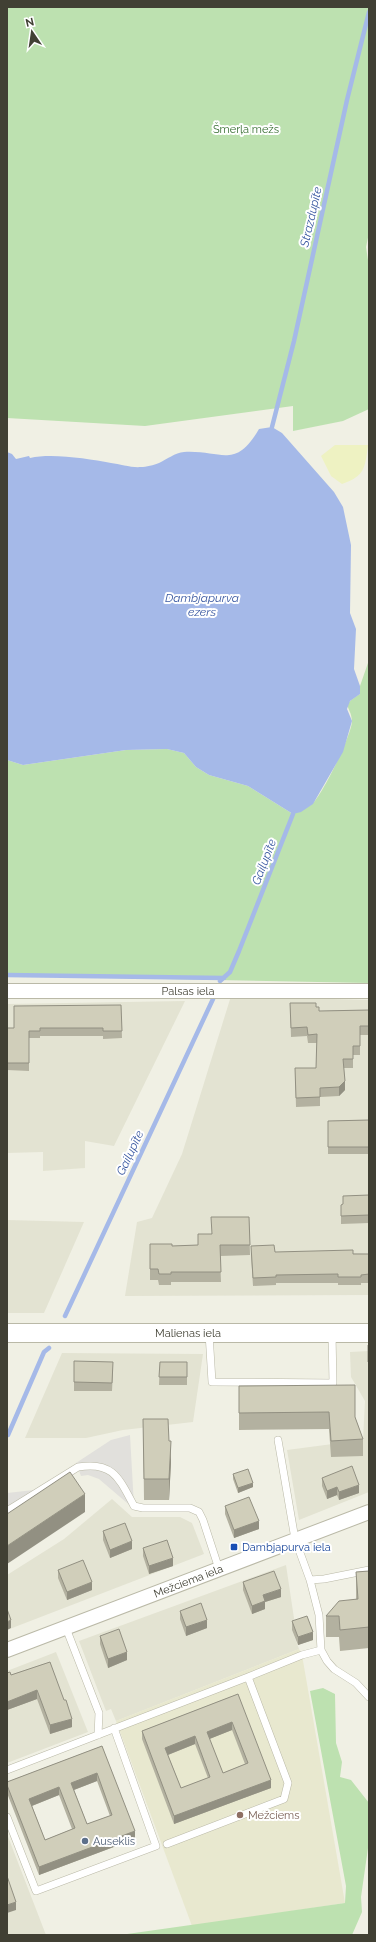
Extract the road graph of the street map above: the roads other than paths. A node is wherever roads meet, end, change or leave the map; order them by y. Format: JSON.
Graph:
{"nodes":[{"id":1,"x":7,"y":991,"type":"edge"},
{"id":2,"x":369,"y":991,"type":"edge"},
{"id":3,"x":332,"y":1332,"type":"junction"},
{"id":4,"x":7,"y":1333,"type":"edge"},
{"id":5,"x":209,"y":1333,"type":"junction"},
{"id":6,"x":369,"y":1333,"type":"edge"},
{"id":7,"x":278,"y":1440,"type":"dead end"},
{"id":8,"x":7,"y":1511,"type":"edge"},
{"id":9,"x":369,"y":1512,"type":"edge"},
{"id":10,"x":295,"y":1539,"type":"junction"},
{"id":11,"x":219,"y":1569,"type":"junction"},
{"id":12,"x":369,"y":1570,"type":"edge"},
{"id":13,"x":310,"y":1580,"type":"junction"},
{"id":14,"x":66,"y":1628,"type":"junction"},
{"id":15,"x":7,"y":1650,"type":"edge"},
{"id":16,"x":321,"y":1650,"type":"junction"},
{"id":17,"x":248,"y":1677,"type":"junction"},
{"id":18,"x":369,"y":1697,"type":"edge"},
{"id":19,"x":114,"y":1728,"type":"junction"},
{"id":20,"x":98,"y":1735,"type":"junction"},
{"id":21,"x":7,"y":1770,"type":"edge"},
{"id":22,"x":7,"y":1817,"type":"edge"},
{"id":23,"x":167,"y":1844,"type":"dead end"}],
"edges":[{"from":1,"to":2,"type":"street","name":"Palsas iela"},
{"from":3,"to":5,"type":"street","name":"Malienas iela"},
{"from":3,"to":5,"type":"lane"},
{"from":3,"to":6,"type":"street","name":"Malienas iela"},
{"from":4,"to":5,"type":"street","name":"Malienas iela"},
{"from":7,"to":10,"type":"lane"},
{"from":8,"to":11,"type":"lane"},
{"from":9,"to":10,"type":"street","name":"Mežciema iela"},
{"from":10,"to":11,"type":"street","name":"Mežciema iela"},
{"from":10,"to":13,"type":"lane"},
{"from":11,"to":14,"type":"street","name":"Mežciema iela"},
{"from":12,"to":13,"type":"lane"},
{"from":13,"to":16,"type":"lane"},
{"from":14,"to":15,"type":"street","name":"Mežciema iela"},
{"from":14,"to":20,"type":"lane"},
{"from":16,"to":17,"type":"lane"},
{"from":16,"to":18,"type":"lane"},
{"from":17,"to":19,"type":"lane"},
{"from":17,"to":23,"type":"lane"},
{"from":19,"to":20,"type":"lane"},
{"from":19,"to":22,"type":"lane"},
{"from":20,"to":21,"type":"lane"}]}
